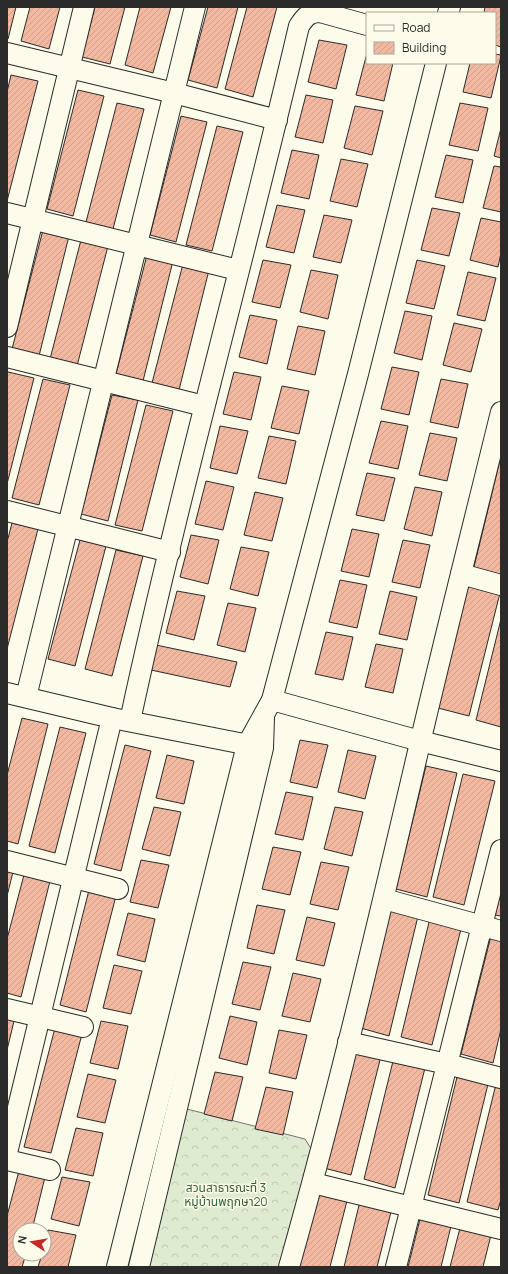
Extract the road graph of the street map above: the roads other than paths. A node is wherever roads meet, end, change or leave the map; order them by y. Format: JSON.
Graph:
{"nodes":[{"id":1,"x":84,"y":7,"type":"edge"},
{"id":2,"x":195,"y":7,"type":"edge"},
{"id":3,"x":366,"y":25,"type":"edge"},
{"id":4,"x":7,"y":53,"type":"edge"},
{"id":5,"x":436,"y":64,"type":"edge"},
{"id":6,"x":70,"y":68,"type":"junction"},
{"id":7,"x":174,"y":93,"type":"junction"},
{"id":8,"x":277,"y":120,"type":"junction"},
{"id":9,"x":7,"y":213,"type":"edge"},
{"id":10,"x":33,"y":220,"type":"junction"},
{"id":11,"x":136,"y":245,"type":"junction"},
{"id":12,"x":238,"y":270,"type":"junction"},
{"id":13,"x":7,"y":327,"type":"edge"},
{"id":14,"x":7,"y":357,"type":"edge"},
{"id":15,"x":103,"y":381,"type":"junction"},
{"id":16,"x":204,"y":406,"type":"junction"},
{"id":17,"x":501,"y":412,"type":"edge"},
{"id":18,"x":498,"y":435,"type":"edge"},
{"id":19,"x":7,"y":511,"type":"edge"},
{"id":20,"x":67,"y":526,"type":"junction"},
{"id":21,"x":170,"y":552,"type":"junction"},
{"id":22,"x":461,"y":574,"type":"junction"},
{"id":23,"x":501,"y":585,"type":"edge"},
{"id":24,"x":13,"y":699,"type":"edge"},
{"id":25,"x":268,"y":708,"type":"junction"},
{"id":26,"x":121,"y":720,"type":"junction"},
{"id":27,"x":420,"y":741,"type":"junction"},
{"id":28,"x":255,"y":747,"type":"junction"},
{"id":29,"x":501,"y":760,"type":"edge"},
{"id":30,"x":501,"y":850,"type":"edge"},
{"id":31,"x":7,"y":861,"type":"edge"},
{"id":32,"x":73,"y":877,"type":"junction"},
{"id":33,"x":118,"y":889,"type":"dead end"},
{"id":34,"x":384,"y":899,"type":"junction"},
{"id":35,"x":482,"y":926,"type":"junction"},
{"id":36,"x":501,"y":931,"type":"edge"},
{"id":37,"x":7,"y":1009,"type":"edge"},
{"id":38,"x":40,"y":1017,"type":"junction"},
{"id":39,"x":83,"y":1027,"type":"dead end"},
{"id":40,"x":348,"y":1042,"type":"junction"},
{"id":41,"x":447,"y":1064,"type":"junction"},
{"id":42,"x":501,"y":1078,"type":"edge"},
{"id":43,"x":7,"y":1153,"type":"edge"},
{"id":44,"x":7,"y":1160,"type":"edge"},
{"id":45,"x":50,"y":1170,"type":"dead end"},
{"id":46,"x":313,"y":1183,"type":"junction"},
{"id":47,"x":411,"y":1207,"type":"junction"},
{"id":48,"x":501,"y":1230,"type":"edge"},
{"id":49,"x":117,"y":1267,"type":"edge"},
{"id":50,"x":139,"y":1267,"type":"edge"},
{"id":51,"x":289,"y":1267,"type":"edge"},
{"id":52,"x":396,"y":1267,"type":"edge"}],
"edges":[{"from":1,"to":6,"type":"street"},
{"from":2,"to":7,"type":"street"},
{"from":3,"to":8,"type":"street"},
{"from":4,"to":6,"type":"street"},
{"from":5,"to":25,"type":"street"},
{"from":6,"to":7,"type":"street"},
{"from":6,"to":10,"type":"street"},
{"from":7,"to":8,"type":"street"},
{"from":7,"to":11,"type":"street"},
{"from":8,"to":12,"type":"street"},
{"from":9,"to":10,"type":"street"},
{"from":10,"to":11,"type":"street"},
{"from":10,"to":13,"type":"street"},
{"from":11,"to":12,"type":"street"},
{"from":11,"to":15,"type":"street"},
{"from":12,"to":16,"type":"street"},
{"from":14,"to":15,"type":"street"},
{"from":15,"to":16,"type":"street"},
{"from":15,"to":20,"type":"street"},
{"from":16,"to":21,"type":"street"},
{"from":17,"to":18,"type":"street"},
{"from":18,"to":22,"type":"street"},
{"from":19,"to":20,"type":"street"},
{"from":20,"to":21,"type":"street"},
{"from":20,"to":24,"type":"street"},
{"from":21,"to":26,"type":"street"},
{"from":22,"to":23,"type":"street"},
{"from":22,"to":27,"type":"street"},
{"from":24,"to":26,"type":"street"},
{"from":25,"to":27,"type":"street"},
{"from":25,"to":28,"type":"street"},
{"from":26,"to":28,"type":"street"},
{"from":26,"to":32,"type":"street"},
{"from":27,"to":29,"type":"street"},
{"from":27,"to":34,"type":"street"},
{"from":28,"to":49,"type":"street"},
{"from":28,"to":50,"type":"street"},
{"from":30,"to":35,"type":"street"},
{"from":31,"to":32,"type":"street"},
{"from":32,"to":33,"type":"street"},
{"from":32,"to":38,"type":"street"},
{"from":34,"to":35,"type":"street"},
{"from":34,"to":40,"type":"street"},
{"from":35,"to":36,"type":"street"},
{"from":35,"to":41,"type":"street"},
{"from":37,"to":38,"type":"street"},
{"from":38,"to":39,"type":"street"},
{"from":38,"to":43,"type":"street"},
{"from":40,"to":41,"type":"street"},
{"from":40,"to":46,"type":"street"},
{"from":41,"to":42,"type":"street"},
{"from":41,"to":47,"type":"street"},
{"from":44,"to":45,"type":"street"},
{"from":46,"to":47,"type":"street"},
{"from":46,"to":51,"type":"street"},
{"from":47,"to":48,"type":"street"},
{"from":47,"to":52,"type":"street"}]}
